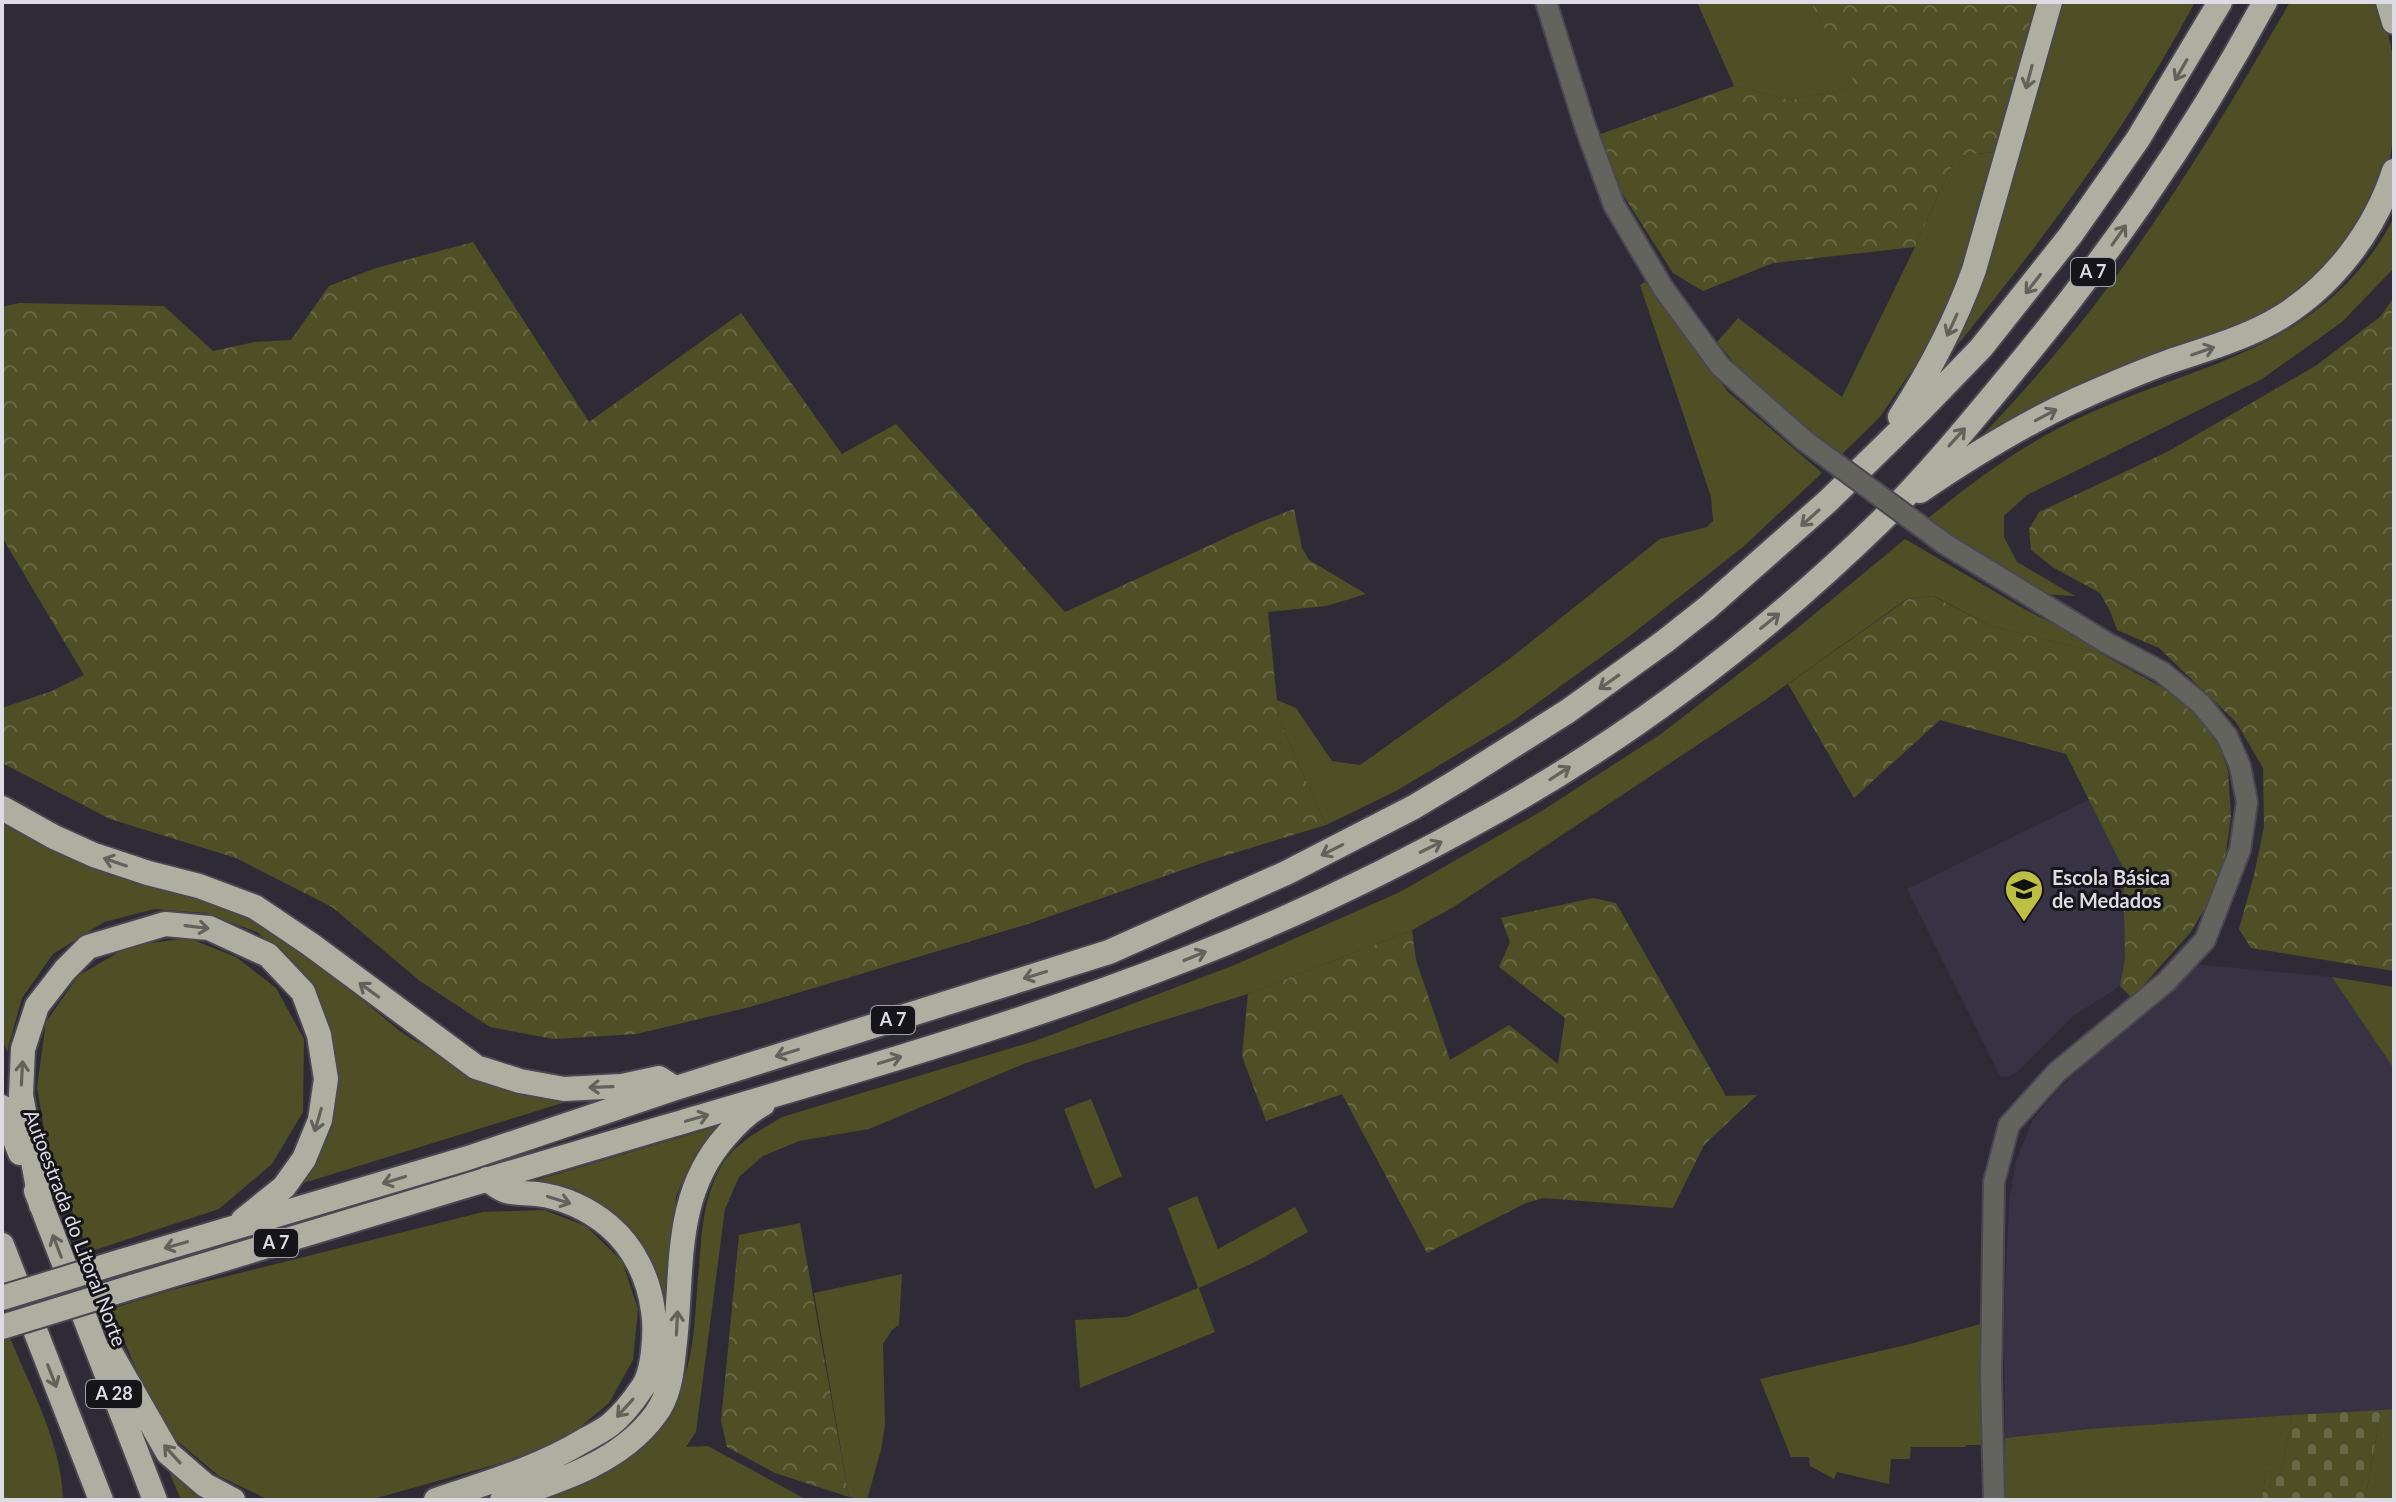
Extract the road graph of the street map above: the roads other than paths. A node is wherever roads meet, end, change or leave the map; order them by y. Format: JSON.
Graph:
{"nodes":[{"id":1,"x":1546,"y":2,"type":"edge"},
{"id":2,"x":2050,"y":2,"type":"edge"},
{"id":3,"x":2220,"y":2,"type":"edge"},
{"id":4,"x":2265,"y":2,"type":"edge"},
{"id":5,"x":2388,"y":2,"type":"edge"},
{"id":6,"x":2394,"y":22,"type":"edge"},
{"id":7,"x":2394,"y":171,"type":"edge"},
{"id":8,"x":1867,"y":465,"type":"junction"},
{"id":9,"x":1886,"y":516,"type":"junction"},
{"id":10,"x":2,"y":808,"type":"edge"},
{"id":11,"x":676,"y":1088,"type":"junction"},
{"id":12,"x":789,"y":1091,"type":"junction"},
{"id":13,"x":2,"y":1107,"type":"edge"},
{"id":14,"x":487,"y":1179,"type":"junction"},
{"id":15,"x":41,"y":1205,"type":"junction"},
{"id":16,"x":229,"y":1230,"type":"junction"},
{"id":17,"x":2,"y":1245,"type":"edge"},
{"id":18,"x":2,"y":1264,"type":"edge"},
{"id":19,"x":72,"y":1288,"type":"junction"},
{"id":20,"x":2,"y":1298,"type":"edge"},
{"id":21,"x":26,"y":1306,"type":"junction"},
{"id":22,"x":2,"y":1327,"type":"edge"},
{"id":23,"x":79,"y":1447,"type":"junction"},
{"id":24,"x":84,"y":1500,"type":"edge"},
{"id":25,"x":101,"y":1500,"type":"edge"},
{"id":26,"x":155,"y":1500,"type":"edge"},
{"id":27,"x":233,"y":1500,"type":"edge"},
{"id":28,"x":436,"y":1500,"type":"edge"},
{"id":29,"x":502,"y":1500,"type":"edge"},
{"id":30,"x":1994,"y":1500,"type":"edge"}],
"edges":[{"from":1,"to":30,"type":"street","bridge":true},
{"from":2,"to":8,"type":"highway","one_way":true},
{"from":3,"to":8,"type":"highway","number":"A 7","one_way":true},
{"from":9,"to":4,"type":"highway","number":"A 7","one_way":true},
{"from":5,"to":6,"type":"highway"},
{"from":9,"to":7,"type":"highway","one_way":true},
{"from":8,"to":11,"type":"highway","number":"A 7","one_way":true},
{"from":12,"to":9,"type":"highway","number":"A 7","one_way":true},
{"from":11,"to":10,"type":"highway","one_way":true},
{"from":11,"to":16,"type":"highway","number":"A 7","one_way":true},
{"from":14,"to":12,"type":"highway","number":"A 7","one_way":true},
{"from":29,"to":12,"type":"highway","one_way":true},
{"from":13,"to":15,"type":"highway","name":"Autoestrada do Litoral Norte","number":"A 28"},
{"from":14,"to":22,"type":"highway","number":"A 7","bridge":true},
{"from":14,"to":28,"type":"highway","one_way":true},
{"from":15,"to":16,"type":"highway","one_way":true},
{"from":19,"to":15,"type":"highway","name":"Autoestrada do Litoral Norte","number":"A 28","one_way":true},
{"from":16,"to":20,"type":"highway","number":"A 7","one_way":true,"bridge":true},
{"from":17,"to":21,"type":"highway","number":"A 28"},
{"from":18,"to":21,"type":"highway"},
{"from":19,"to":26,"type":"highway","name":"Autoestrada do Litoral Norte","number":"A 28"},
{"from":27,"to":19,"type":"highway","one_way":true},
{"from":21,"to":23,"type":"highway","number":"A 28","one_way":true},
{"from":23,"to":24,"type":"highway"},
{"from":23,"to":25,"type":"highway","number":"A 28"}]}
